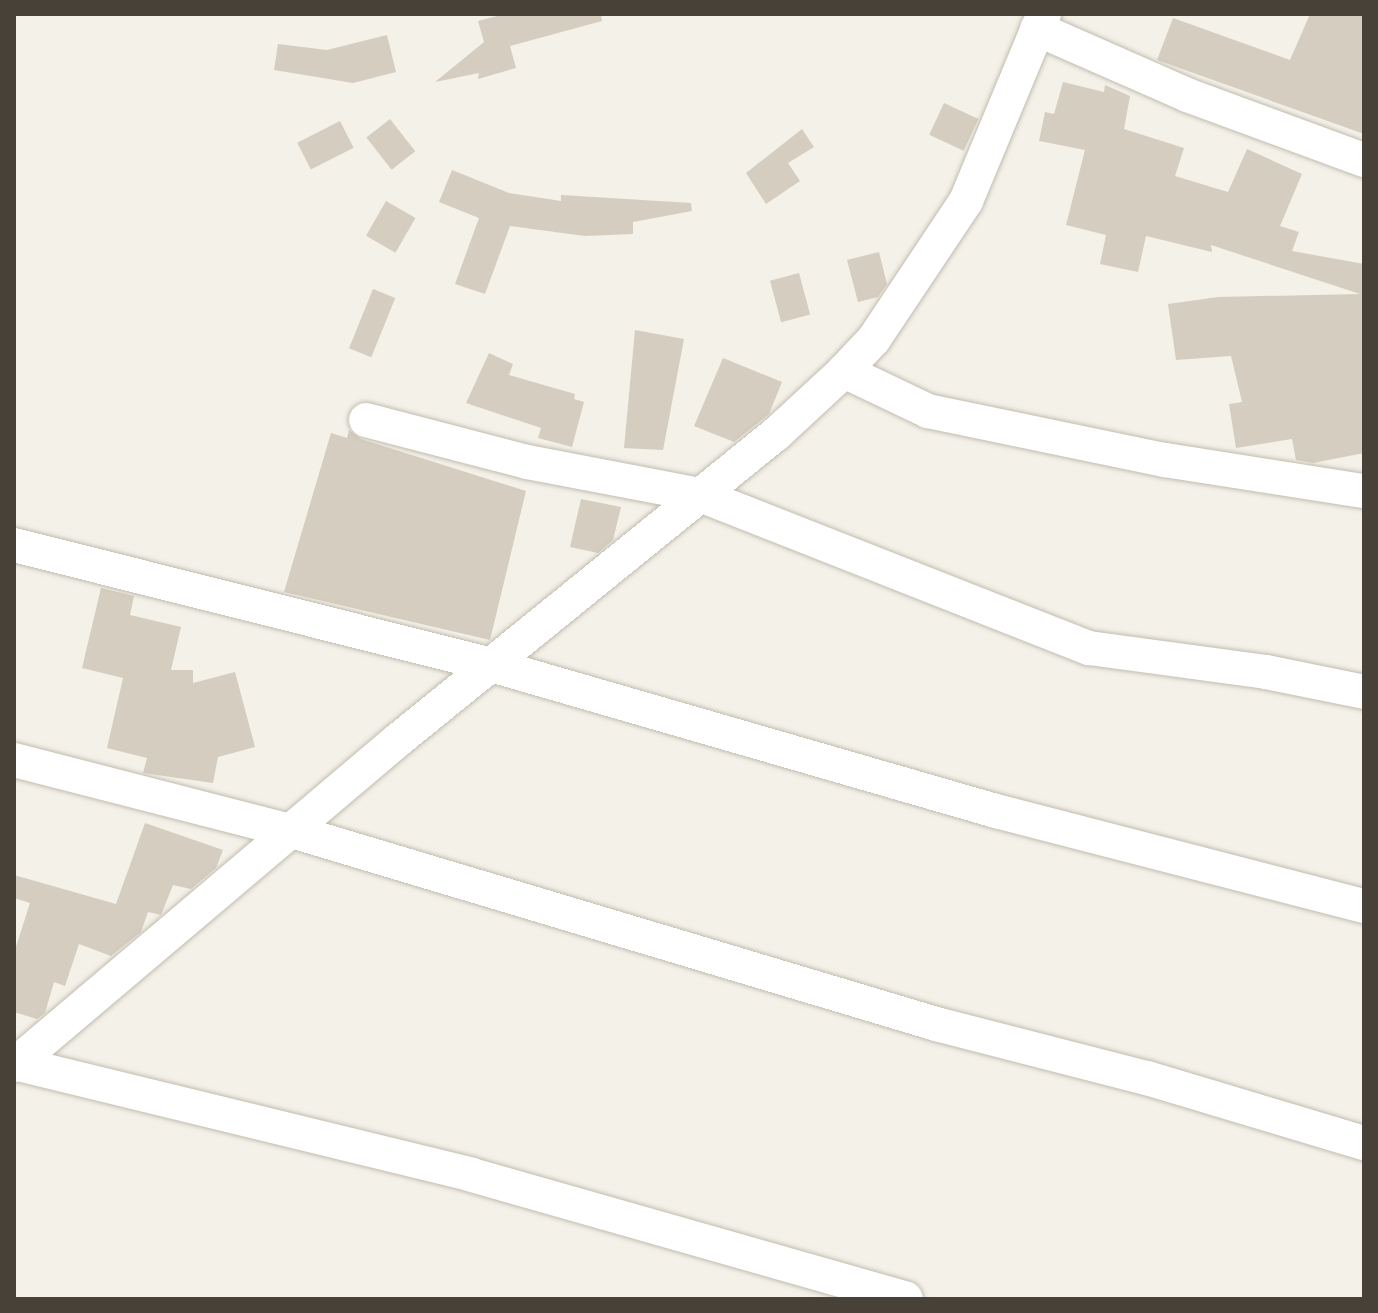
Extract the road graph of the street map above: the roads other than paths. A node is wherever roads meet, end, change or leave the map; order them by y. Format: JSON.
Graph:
{"nodes":[{"id":1,"x":1040,"y":22,"type":"edge"},
{"id":2,"x":1364,"y":160,"type":"edge"},
{"id":3,"x":844,"y":371,"type":"junction"},
{"id":4,"x":366,"y":420,"type":"dead end"},
{"id":5,"x":1364,"y":491,"type":"edge"},
{"id":6,"x":700,"y":495,"type":"junction"},
{"id":7,"x":14,"y":545,"type":"edge"},
{"id":8,"x":491,"y":665,"type":"junction"},
{"id":9,"x":1364,"y":692,"type":"edge"},
{"id":10,"x":14,"y":760,"type":"edge"},
{"id":11,"x":295,"y":832,"type":"junction"},
{"id":12,"x":1364,"y":906,"type":"edge"},
{"id":13,"x":15,"y":1064,"type":"edge"},
{"id":14,"x":1364,"y":1143,"type":"edge"},
{"id":15,"x":906,"y":1299,"type":"edge"}],
"edges":[{"from":1,"to":2,"type":"street"},
{"from":1,"to":3,"type":"street"},
{"from":3,"to":5,"type":"street"},
{"from":3,"to":6,"type":"street"},
{"from":4,"to":6,"type":"street"},
{"from":6,"to":8,"type":"street"},
{"from":6,"to":9,"type":"street"},
{"from":7,"to":8,"type":"street"},
{"from":8,"to":11,"type":"street"},
{"from":8,"to":12,"type":"street"},
{"from":10,"to":11,"type":"street"},
{"from":11,"to":13,"type":"street"},
{"from":11,"to":14,"type":"street"},
{"from":13,"to":15,"type":"street"}]}
